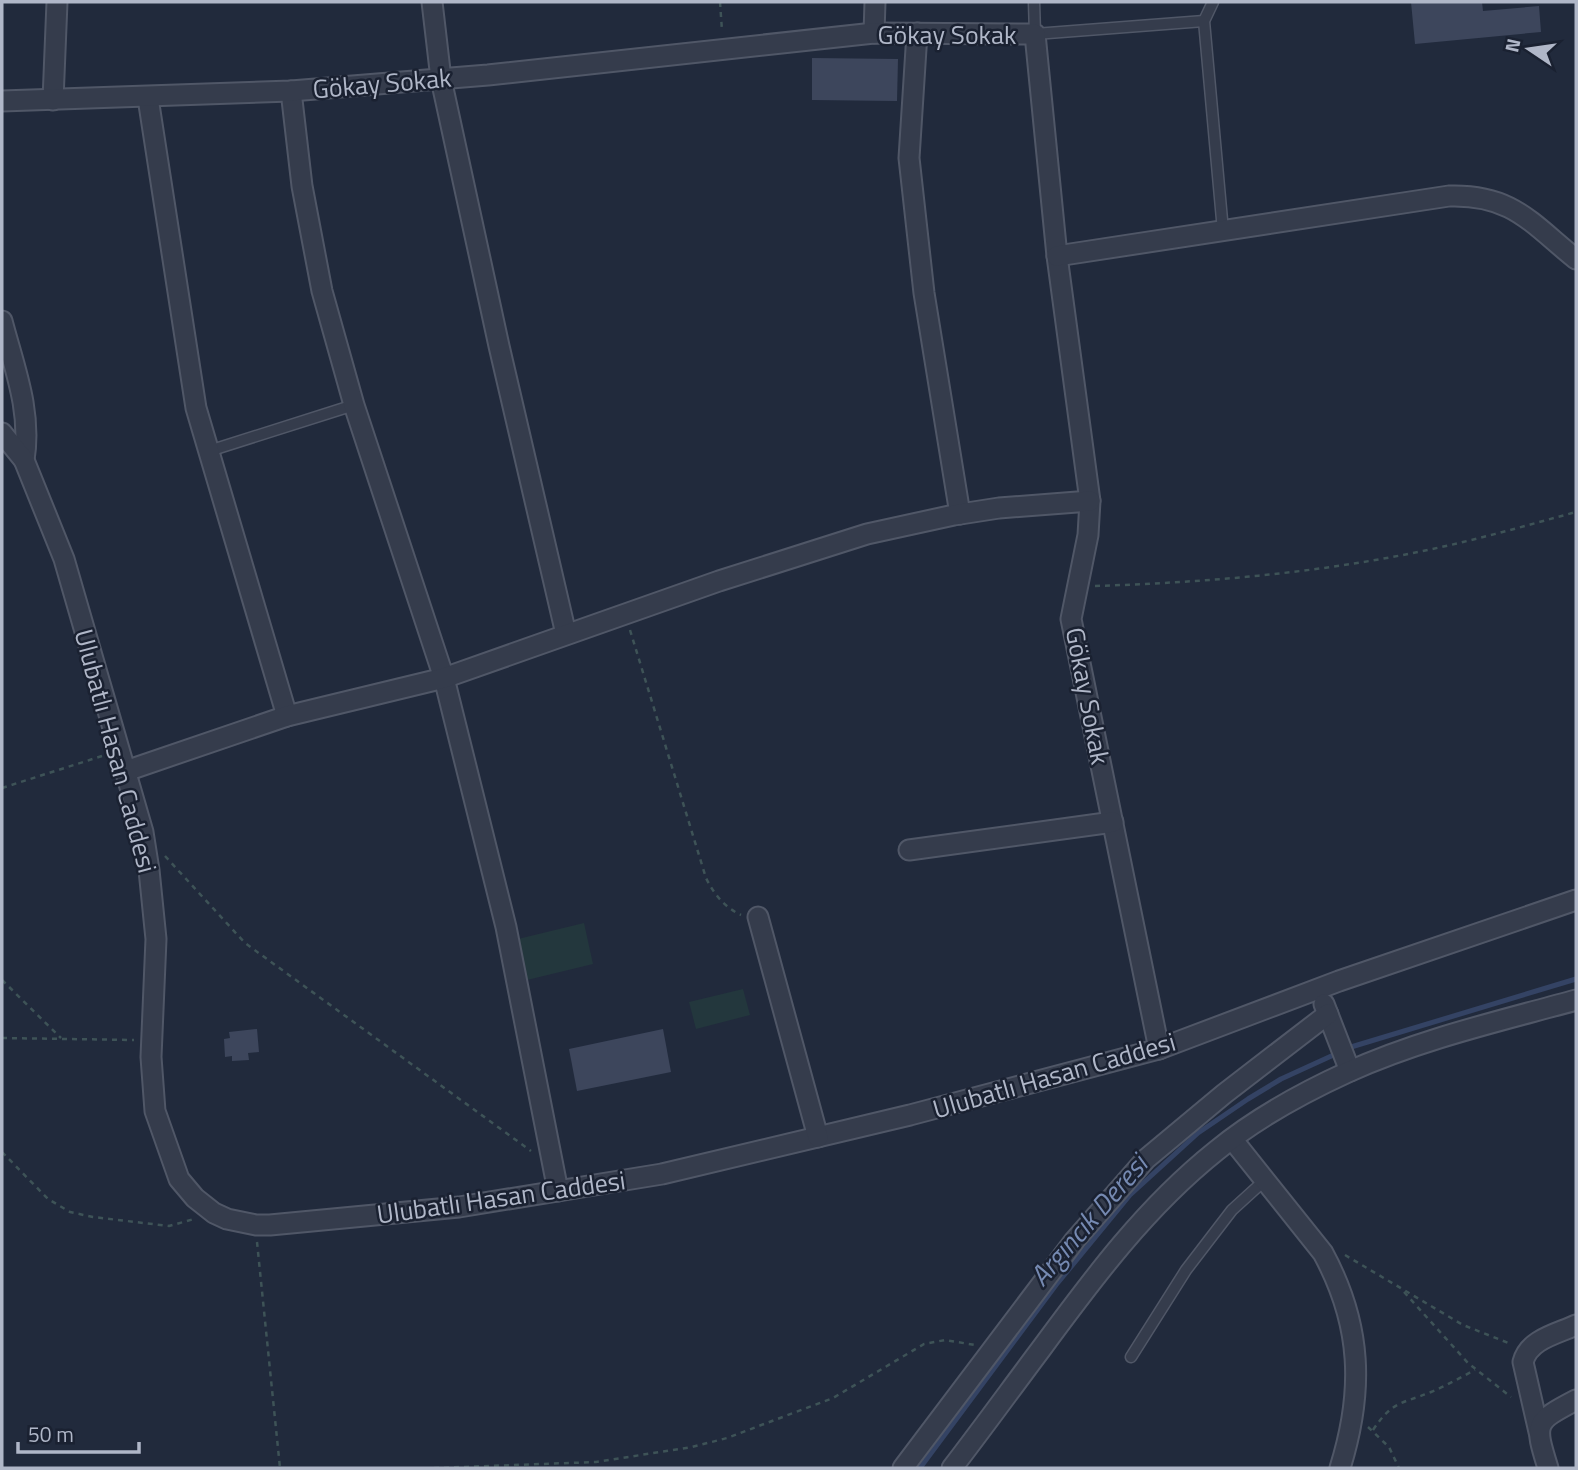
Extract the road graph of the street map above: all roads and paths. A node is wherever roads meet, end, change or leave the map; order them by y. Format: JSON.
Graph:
{"nodes":[{"id":1,"x":57,"y":2,"type":"edge"},
{"id":2,"x":432,"y":2,"type":"edge"},
{"id":3,"x":720,"y":2,"type":"edge"},
{"id":4,"x":875,"y":2,"type":"edge"},
{"id":5,"x":1034,"y":2,"type":"edge"},
{"id":6,"x":1213,"y":2,"type":"edge"},
{"id":7,"x":1204,"y":21,"type":"junction"},
{"id":8,"x":874,"y":33,"type":"junction"},
{"id":9,"x":917,"y":33,"type":"junction"},
{"id":10,"x":1035,"y":34,"type":"junction"},
{"id":11,"x":723,"y":48,"type":"junction"},
{"id":12,"x":441,"y":79,"type":"junction"},
{"id":13,"x":291,"y":91,"type":"junction"},
{"id":14,"x":148,"y":97,"type":"junction"},
{"id":15,"x":53,"y":100,"type":"junction"},
{"id":16,"x":2,"y":101,"type":"edge"},
{"id":17,"x":1223,"y":231,"type":"junction"},
{"id":18,"x":1057,"y":256,"type":"junction"},
{"id":19,"x":1576,"y":259,"type":"edge"},
{"id":20,"x":2,"y":321,"type":"edge"},
{"id":21,"x":354,"y":405,"type":"junction"},
{"id":22,"x":2,"y":433,"type":"edge"},
{"id":23,"x":209,"y":451,"type":"junction"},
{"id":24,"x":24,"y":460,"type":"junction"},
{"id":25,"x":1090,"y":501,"type":"junction"},
{"id":26,"x":1576,"y":512,"type":"edge"},
{"id":27,"x":960,"y":514,"type":"junction"},
{"id":28,"x":1077,"y":586,"type":"junction"},
{"id":29,"x":625,"y":613,"type":"junction"},
{"id":30,"x":566,"y":634,"type":"junction"},
{"id":31,"x":444,"y":678,"type":"junction"},
{"id":32,"x":287,"y":716,"type":"junction"},
{"id":33,"x":120,"y":750,"type":"junction"},
{"id":34,"x":127,"y":771,"type":"junction"},
{"id":35,"x":2,"y":788,"type":"edge"},
{"id":36,"x":1113,"y":822,"type":"junction"},
{"id":37,"x":143,"y":832,"type":"junction"},
{"id":38,"x":909,"y":850,"type":"dead end"},
{"id":39,"x":1576,"y":900,"type":"edge"},
{"id":40,"x":758,"y":917,"type":"joint"},
{"id":41,"x":2,"y":980,"type":"edge"},
{"id":42,"x":1319,"y":989,"type":"junction"},
{"id":43,"x":1576,"y":1000,"type":"edge"},
{"id":44,"x":1328,"y":1014,"type":"junction"},
{"id":45,"x":2,"y":1038,"type":"edge"},
{"id":46,"x":61,"y":1038,"type":"junction"},
{"id":47,"x":152,"y":1040,"type":"junction"},
{"id":48,"x":1159,"y":1049,"type":"junction"},
{"id":49,"x":1350,"y":1071,"type":"junction"},
{"id":50,"x":818,"y":1137,"type":"junction"},
{"id":51,"x":1232,"y":1139,"type":"junction"},
{"id":52,"x":2,"y":1152,"type":"edge"},
{"id":53,"x":554,"y":1168,"type":"junction"},
{"id":54,"x":1265,"y":1180,"type":"junction"},
{"id":55,"x":558,"y":1191,"type":"junction"},
{"id":56,"x":214,"y":1213,"type":"junction"},
{"id":57,"x":256,"y":1225,"type":"junction"},
{"id":58,"x":1344,"y":1255,"type":"dead end"},
{"id":59,"x":1399,"y":1287,"type":"junction"},
{"id":60,"x":1576,"y":1325,"type":"edge"},
{"id":61,"x":1528,"y":1350,"type":"junction"},
{"id":62,"x":989,"y":1352,"type":"junction"},
{"id":63,"x":1131,"y":1357,"type":"dead end"},
{"id":64,"x":1475,"y":1370,"type":"junction"},
{"id":65,"x":1576,"y":1400,"type":"edge"},
{"id":66,"x":1533,"y":1408,"type":"junction"},
{"id":67,"x":1539,"y":1432,"type":"junction"},
{"id":68,"x":279,"y":1468,"type":"edge"},
{"id":69,"x":434,"y":1468,"type":"edge"},
{"id":70,"x":903,"y":1468,"type":"edge"},
{"id":71,"x":951,"y":1468,"type":"edge"},
{"id":72,"x":1340,"y":1468,"type":"edge"},
{"id":73,"x":1399,"y":1468,"type":"edge"},
{"id":74,"x":1548,"y":1468,"type":"edge"}],
"edges":[{"from":1,"to":15,"type":"street"},
{"from":2,"to":12,"type":"street"},
{"from":3,"to":11,"type":"path"},
{"from":4,"to":8,"type":"street"},
{"from":5,"to":10,"type":"lane"},
{"from":6,"to":7,"type":"lane"},
{"from":7,"to":10,"type":"lane"},
{"from":7,"to":17,"type":"lane"},
{"from":8,"to":9,"type":"street","name":"Gökay Sokak"},
{"from":8,"to":11,"type":"street","name":"Gökay Sokak"},
{"from":9,"to":10,"type":"street","name":"Gökay Sokak"},
{"from":9,"to":27,"type":"street"},
{"from":10,"to":18,"type":"street","name":"Gökay Sokak"},
{"from":11,"to":12,"type":"street","name":"Gökay Sokak"},
{"from":12,"to":13,"type":"street","name":"Gökay Sokak"},
{"from":12,"to":30,"type":"street"},
{"from":13,"to":14,"type":"street","name":"Gökay Sokak"},
{"from":13,"to":21,"type":"street"},
{"from":14,"to":15,"type":"street","name":"Gökay Sokak"},
{"from":14,"to":23,"type":"street"},
{"from":15,"to":16,"type":"street","name":"Gökay Sokak"},
{"from":17,"to":18,"type":"street"},
{"from":17,"to":19,"type":"street"},
{"from":18,"to":25,"type":"street","name":"Gökay Sokak"},
{"from":20,"to":24,"type":"street"},
{"from":21,"to":23,"type":"lane"},
{"from":21,"to":31,"type":"street"},
{"from":22,"to":24,"type":"street","name":"Ulubatlı Hasan Caddesi"},
{"from":23,"to":32,"type":"street"},
{"from":24,"to":33,"type":"street","name":"Ulubatlı Hasan Caddesi"},
{"from":25,"to":27,"type":"street"},
{"from":25,"to":28,"type":"street","name":"Gökay Sokak"},
{"from":26,"to":28,"type":"path"},
{"from":27,"to":29,"type":"street"},
{"from":28,"to":36,"type":"street","name":"Gökay Sokak"},
{"from":29,"to":30,"type":"street"},
{"from":29,"to":40,"type":"path"},
{"from":30,"to":31,"type":"street"},
{"from":31,"to":32,"type":"street"},
{"from":31,"to":53,"type":"street"},
{"from":32,"to":34,"type":"street"},
{"from":33,"to":34,"type":"street","name":"Ulubatlı Hasan Caddesi"},
{"from":33,"to":35,"type":"path"},
{"from":34,"to":37,"type":"street","name":"Ulubatlı Hasan Caddesi"},
{"from":36,"to":38,"type":"street"},
{"from":36,"to":48,"type":"street","name":"Gökay Sokak"},
{"from":37,"to":47,"type":"street","name":"Ulubatlı Hasan Caddesi"},
{"from":37,"to":53,"type":"path"},
{"from":39,"to":42,"type":"street","name":"Ulubatlı Hasan Caddesi"},
{"from":40,"to":50,"type":"street"},
{"from":41,"to":46,"type":"path"},
{"from":42,"to":44,"type":"street"},
{"from":42,"to":48,"type":"street","name":"Ulubatlı Hasan Caddesi"},
{"from":43,"to":49,"type":"street"},
{"from":44,"to":49,"type":"street"},
{"from":44,"to":62,"type":"street"},
{"from":45,"to":46,"type":"path"},
{"from":46,"to":47,"type":"path"},
{"from":47,"to":56,"type":"street","name":"Ulubatlı Hasan Caddesi"},
{"from":48,"to":50,"type":"street","name":"Ulubatlı Hasan Caddesi"},
{"from":49,"to":51,"type":"street"},
{"from":50,"to":55,"type":"street","name":"Ulubatlı Hasan Caddesi"},
{"from":51,"to":54,"type":"street"},
{"from":51,"to":71,"type":"street"},
{"from":52,"to":56,"type":"path"},
{"from":53,"to":55,"type":"street"},
{"from":54,"to":63,"type":"lane"},
{"from":54,"to":72,"type":"street"},
{"from":55,"to":57,"type":"street","name":"Ulubatlı Hasan Caddesi"},
{"from":56,"to":57,"type":"street","name":"Ulubatlı Hasan Caddesi"},
{"from":57,"to":68,"type":"path"},
{"from":58,"to":59,"type":"path"},
{"from":59,"to":61,"type":"path"},
{"from":59,"to":64,"type":"path"},
{"from":60,"to":61,"type":"street"},
{"from":61,"to":66,"type":"street"},
{"from":62,"to":69,"type":"path"},
{"from":62,"to":70,"type":"street"},
{"from":64,"to":66,"type":"path"},
{"from":64,"to":73,"type":"path"},
{"from":65,"to":67,"type":"street"},
{"from":66,"to":67,"type":"street"},
{"from":67,"to":74,"type":"street"}]}
